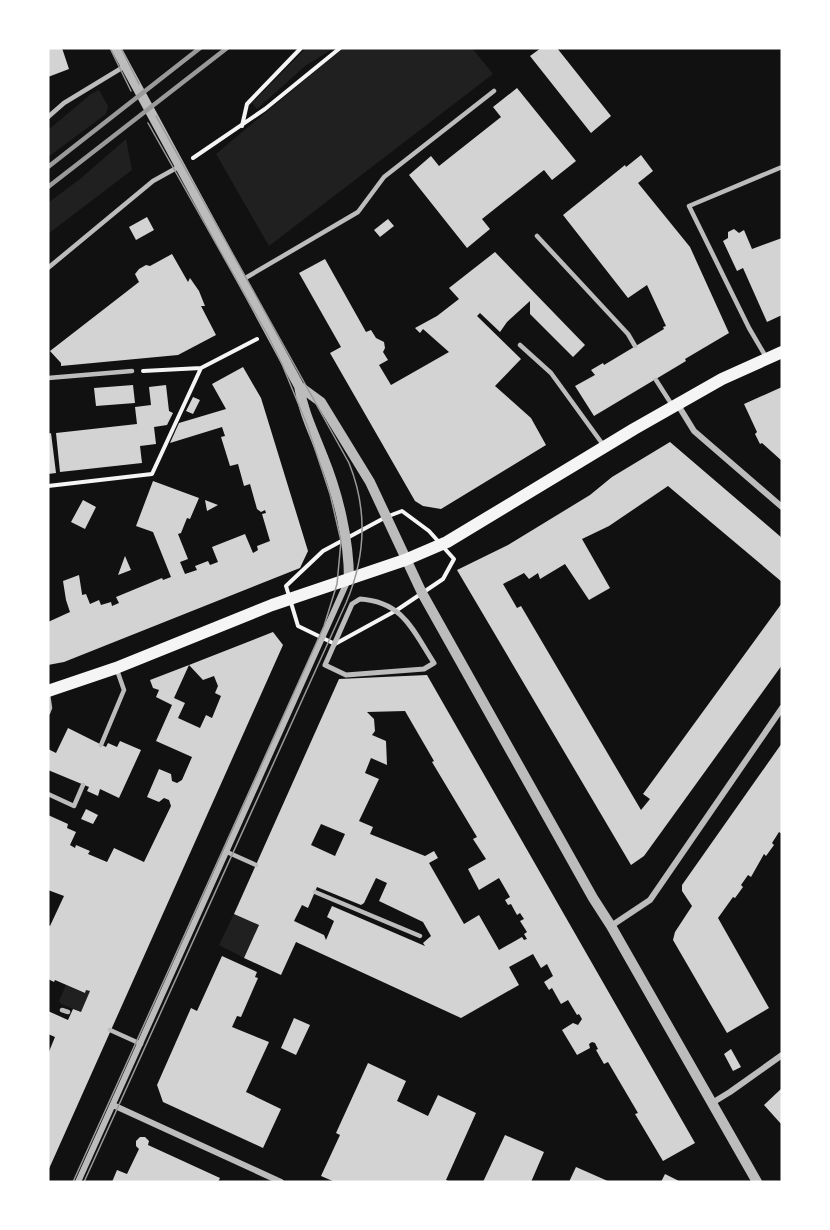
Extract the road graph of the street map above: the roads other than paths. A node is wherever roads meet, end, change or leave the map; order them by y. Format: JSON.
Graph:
{"nodes":[{"id":1,"x":116,"y":48,"type":"edge"},
{"id":2,"x":125,"y":66,"type":"junction"},
{"id":3,"x":494,"y":91,"type":"dead end"},
{"id":4,"x":48,"y":117,"type":"edge"},
{"id":5,"x":180,"y":166,"type":"junction"},
{"id":6,"x":782,"y":167,"type":"edge"},
{"id":7,"x":537,"y":236,"type":"dead end"},
{"id":8,"x":48,"y":268,"type":"edge"},
{"id":9,"x":242,"y":280,"type":"junction"},
{"id":10,"x":520,"y":345,"type":"dead end"},
{"id":11,"x":635,"y":346,"type":"dead end"},
{"id":12,"x":782,"y":352,"type":"edge"},
{"id":13,"x":767,"y":359,"type":"junction"},
{"id":14,"x":132,"y":371,"type":"road end"},
{"id":15,"x":48,"y":378,"type":"edge"},
{"id":16,"x":656,"y":380,"type":"dead end"},
{"id":17,"x":299,"y":386,"type":"junction"},
{"id":18,"x":675,"y":406,"type":"junction"},
{"id":19,"x":604,"y":447,"type":"junction"},
{"id":20,"x":782,"y":507,"type":"edge"},
{"id":21,"x":405,"y":560,"type":"junction"},
{"id":22,"x":349,"y":580,"type":"junction"},
{"id":23,"x":434,"y":663,"type":"joint"},
{"id":24,"x":116,"y":668,"type":"junction"},
{"id":25,"x":48,"y":693,"type":"edge"},
{"id":26,"x":782,"y":708,"type":"edge"},
{"id":27,"x":48,"y":713,"type":"edge"},
{"id":28,"x":101,"y":745,"type":"dead end"},
{"id":29,"x":83,"y":785,"type":"dead end"},
{"id":30,"x":48,"y":794,"type":"edge"},
{"id":31,"x":227,"y":852,"type":"junction"},
{"id":32,"x":256,"y":865,"type":"dead end"},
{"id":33,"x":315,"y":892,"type":"dead end"},
{"id":34,"x":612,"y":926,"type":"junction"},
{"id":35,"x":420,"y":936,"type":"dead end"},
{"id":36,"x":110,"y":1030,"type":"dead end"},
{"id":37,"x":141,"y":1044,"type":"junction"},
{"id":38,"x":782,"y":1055,"type":"edge"},
{"id":39,"x":712,"y":1103,"type":"junction"},
{"id":40,"x":113,"y":1105,"type":"junction"},
{"id":41,"x":78,"y":1182,"type":"edge"},
{"id":42,"x":281,"y":1182,"type":"edge"},
{"id":43,"x":757,"y":1182,"type":"edge"}],
"edges":[{"from":1,"to":2,"type":"street"},
{"from":2,"to":4,"type":"lane"},
{"from":2,"to":5,"type":"street"},
{"from":3,"to":9,"type":"lane"},
{"from":5,"to":8,"type":"lane"},
{"from":5,"to":9,"type":"street"},
{"from":6,"to":13,"type":"lane"},
{"from":7,"to":11,"type":"lane"},
{"from":9,"to":17,"type":"street"},
{"from":10,"to":19,"type":"lane"},
{"from":12,"to":13,"type":"main road"},
{"from":13,"to":18,"type":"main road"},
{"from":14,"to":15,"type":"lane"},
{"from":16,"to":18,"type":"lane"},
{"from":17,"to":21,"type":"street"},
{"from":17,"to":22,"type":"street"},
{"from":18,"to":19,"type":"main road"},
{"from":18,"to":20,"type":"street"},
{"from":19,"to":21,"type":"main road"},
{"from":21,"to":22,"type":"main road"},
{"from":21,"to":34,"type":"street"},
{"from":22,"to":24,"type":"main road"},
{"from":22,"to":31,"type":"street"},
{"from":23,"to":23,"type":"street"},
{"from":24,"to":25,"type":"main road"},
{"from":24,"to":28,"type":"lane"},
{"from":25,"to":27,"type":"lane"},
{"from":26,"to":34,"type":"street"},
{"from":29,"to":30,"type":"lane"},
{"from":31,"to":32,"type":"lane"},
{"from":31,"to":37,"type":"street"},
{"from":33,"to":35,"type":"lane"},
{"from":34,"to":39,"type":"street"},
{"from":36,"to":37,"type":"lane"},
{"from":37,"to":40,"type":"street"},
{"from":38,"to":39,"type":"street"},
{"from":39,"to":43,"type":"street"},
{"from":40,"to":41,"type":"street"},
{"from":40,"to":42,"type":"street"}]}
